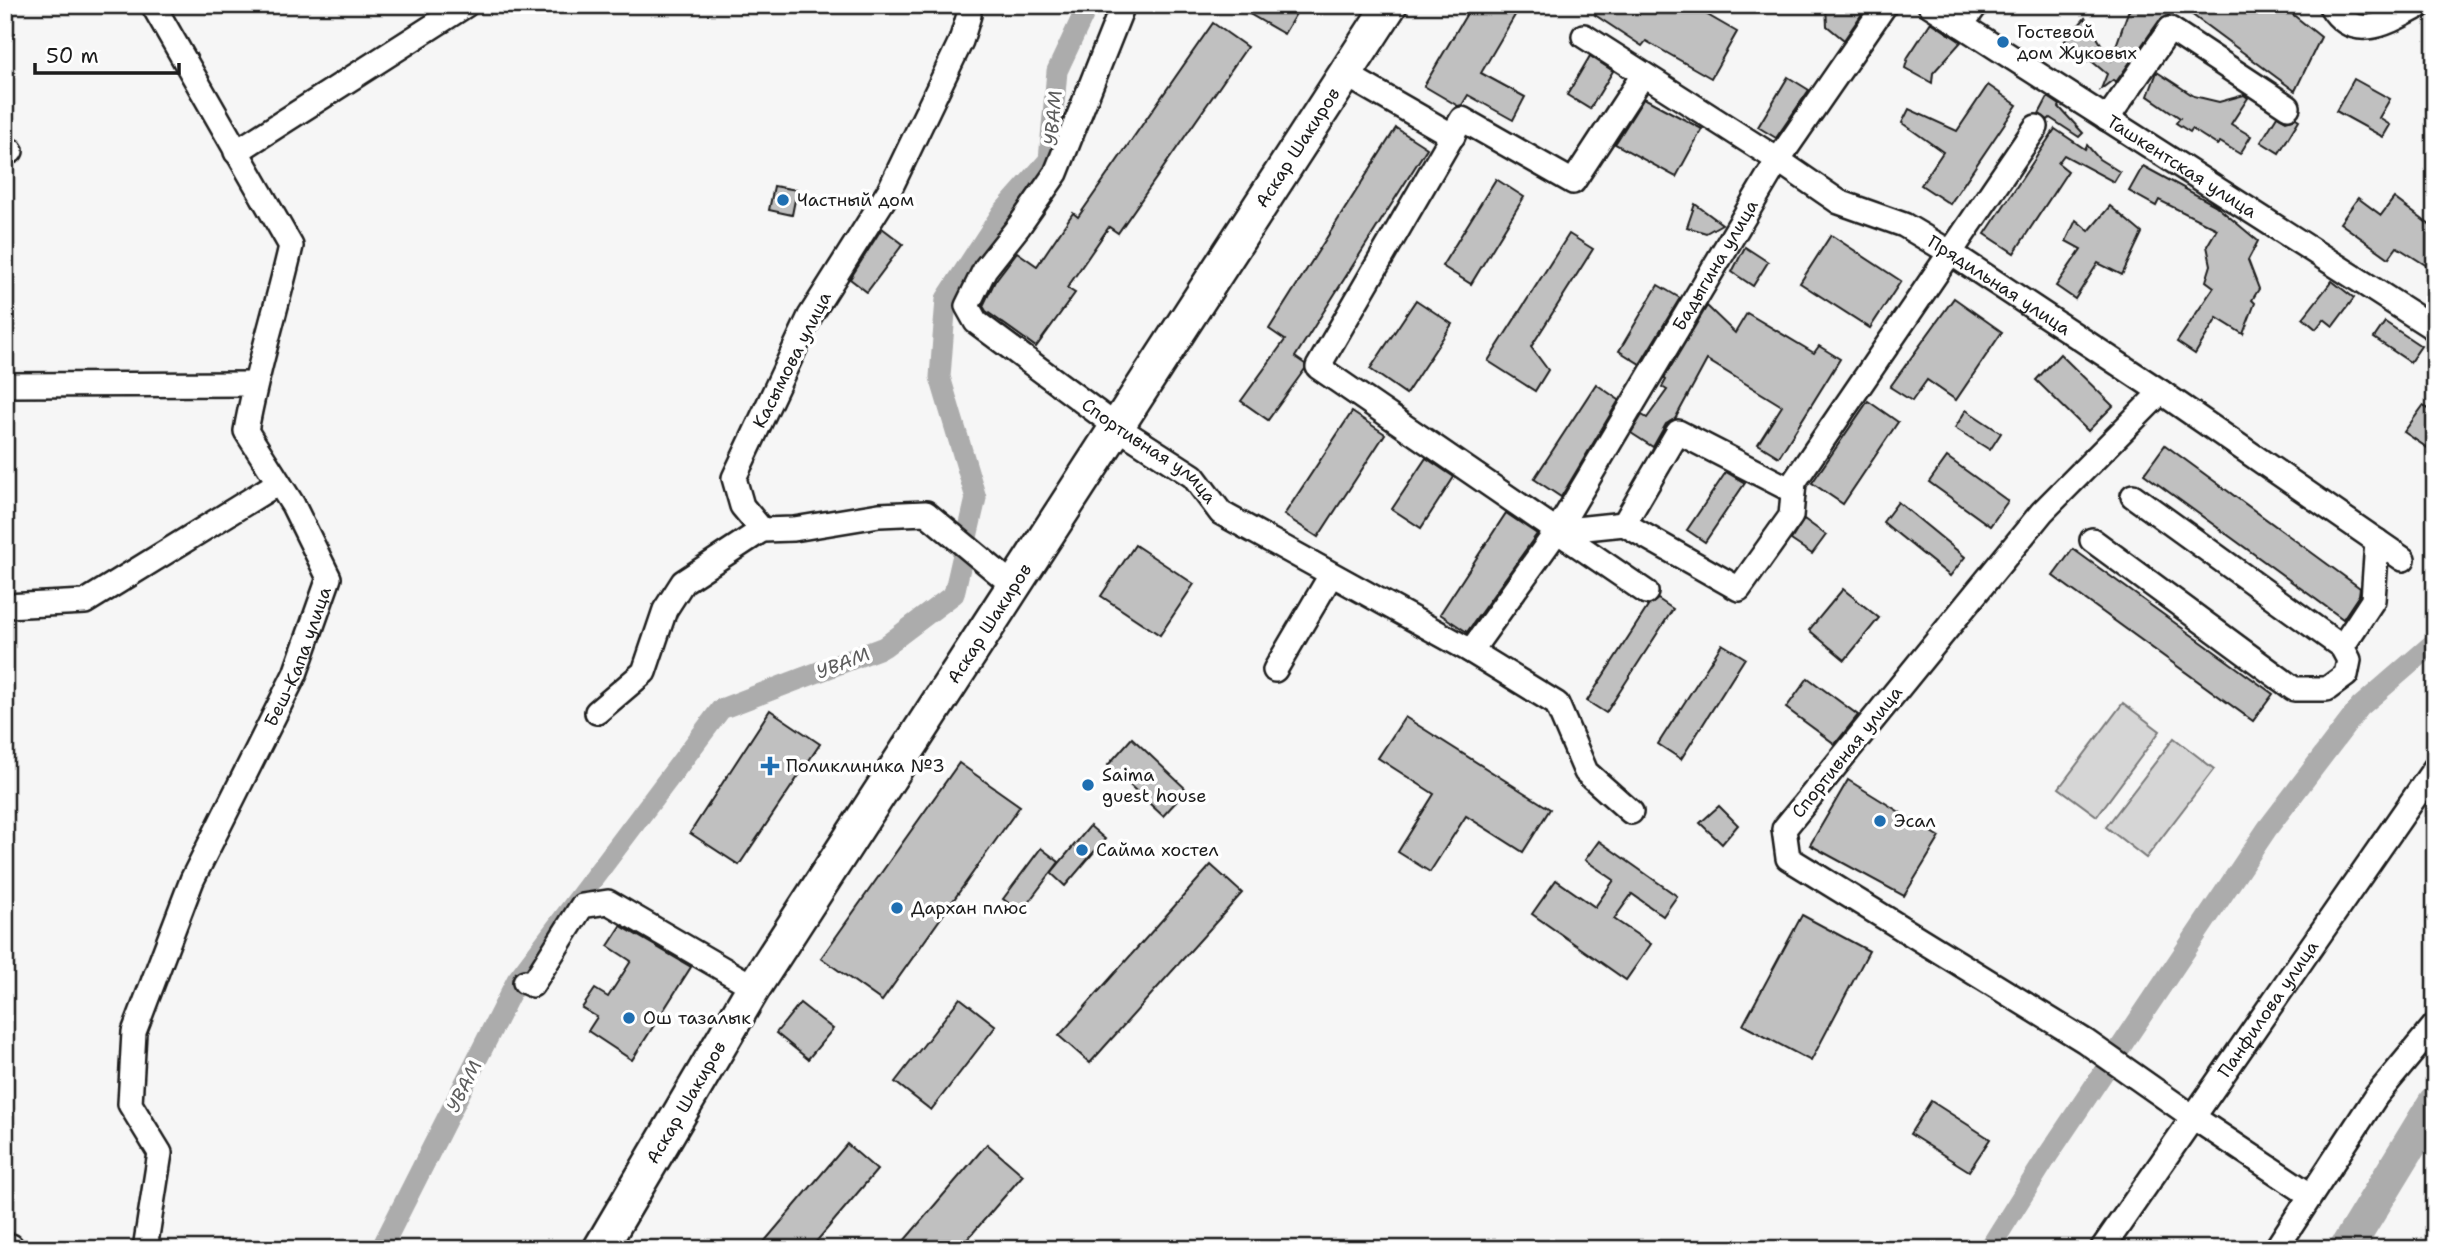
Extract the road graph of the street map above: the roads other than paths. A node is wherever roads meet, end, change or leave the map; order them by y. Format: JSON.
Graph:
{"nodes":[{"id":1,"x":153,"y":5,"type":"edge"},
{"id":2,"x":466,"y":5,"type":"edge"},
{"id":3,"x":968,"y":5,"type":"edge"},
{"id":4,"x":1123,"y":5,"type":"edge"},
{"id":5,"x":1390,"y":5,"type":"edge"},
{"id":6,"x":1885,"y":5,"type":"edge"},
{"id":7,"x":1930,"y":5,"type":"edge"},
{"id":8,"x":1976,"y":5,"type":"edge"},
{"id":9,"x":2330,"y":5,"type":"edge"},
{"id":10,"x":2421,"y":5,"type":"edge"},
{"id":11,"x":1961,"y":25,"type":"junction"},
{"id":12,"x":1584,"y":36,"type":"dead end"},
{"id":13,"x":1345,"y":74,"type":"junction"},
{"id":14,"x":1643,"y":75,"type":"junction"},
{"id":15,"x":2288,"y":107,"type":"dead end"},
{"id":16,"x":2107,"y":119,"type":"junction"},
{"id":17,"x":2036,"y":127,"type":"dead end"},
{"id":18,"x":1453,"y":136,"type":"junction"},
{"id":19,"x":236,"y":152,"type":"junction"},
{"id":20,"x":1778,"y":160,"type":"junction"},
{"id":21,"x":1951,"y":253,"type":"junction"},
{"id":22,"x":2435,"y":329,"type":"edge"},
{"id":23,"x":254,"y":384,"type":"junction"},
{"id":24,"x":5,"y":385,"type":"edge"},
{"id":25,"x":2161,"y":392,"type":"junction"},
{"id":26,"x":1117,"y":426,"type":"junction"},
{"id":27,"x":278,"y":483,"type":"junction"},
{"id":28,"x":1793,"y":491,"type":"junction"},
{"id":29,"x":2133,"y":496,"type":"dead end"},
{"id":30,"x":1624,"y":524,"type":"junction"},
{"id":31,"x":762,"y":530,"type":"junction"},
{"id":32,"x":1557,"y":531,"type":"junction"},
{"id":33,"x":2092,"y":540,"type":"dead end"},
{"id":34,"x":2377,"y":541,"type":"junction"},
{"id":35,"x":2403,"y":559,"type":"dead end"},
{"id":36,"x":1331,"y":575,"type":"junction"},
{"id":37,"x":1014,"y":586,"type":"junction"},
{"id":38,"x":1646,"y":592,"type":"dead end"},
{"id":39,"x":5,"y":606,"type":"edge"},
{"id":40,"x":2342,"y":647,"type":"junction"},
{"id":41,"x":1471,"y":651,"type":"junction"},
{"id":42,"x":1275,"y":670,"type":"dead end"},
{"id":43,"x":597,"y":712,"type":"dead end"},
{"id":44,"x":2435,"y":768,"type":"edge"},
{"id":45,"x":1631,"y":812,"type":"dead end"},
{"id":46,"x":525,"y":982,"type":"dead end"},
{"id":47,"x":754,"y":987,"type":"junction"},
{"id":48,"x":2435,"y":1025,"type":"edge"},
{"id":49,"x":2193,"y":1117,"type":"junction"},
{"id":50,"x":2310,"y":1195,"type":"junction"},
{"id":51,"x":145,"y":1249,"type":"edge"},
{"id":52,"x":600,"y":1249,"type":"edge"},
{"id":53,"x":2102,"y":1249,"type":"edge"},
{"id":54,"x":2276,"y":1249,"type":"edge"}],
"edges":[{"from":1,"to":19,"type":"street","name":"Беш-Капа улица"},
{"from":2,"to":19,"type":"street"},
{"from":3,"to":31,"type":"street","name":"Касымова улица"},
{"from":4,"to":26,"type":"street","name":"Спортивная улица"},
{"from":5,"to":13,"type":"main road","name":"Аскар Шакиров"},
{"from":6,"to":20,"type":"street","name":"Бадыгина улица"},
{"from":7,"to":11,"type":"street","name":"Ташкентская улица"},
{"from":8,"to":11,"type":"street"},
{"from":9,"to":10,"type":"street"},
{"from":11,"to":16,"type":"street","name":"Ташкентская улица"},
{"from":12,"to":14,"type":"street","name":"Прядильная улица"},
{"from":13,"to":18,"type":"street"},
{"from":13,"to":26,"type":"main road","name":"Аскар Шакиров"},
{"from":14,"to":18,"type":"street"},
{"from":14,"to":20,"type":"street","name":"Прядильная улица"},
{"from":15,"to":16,"type":"street"},
{"from":16,"to":22,"type":"street","name":"Ташкентская улица"},
{"from":17,"to":21,"type":"street"},
{"from":18,"to":32,"type":"street"},
{"from":19,"to":23,"type":"street","name":"Беш-Капа улица"},
{"from":20,"to":21,"type":"street","name":"Прядильная улица"},
{"from":20,"to":32,"type":"street","name":"Бадыгина улица"},
{"from":21,"to":25,"type":"street","name":"Прядильная улица"},
{"from":21,"to":28,"type":"street"},
{"from":23,"to":24,"type":"street"},
{"from":23,"to":27,"type":"street","name":"Беш-Капа улица"},
{"from":25,"to":34,"type":"street","name":"Прядильная улица"},
{"from":25,"to":49,"type":"street","name":"Спортивная улица"},
{"from":26,"to":36,"type":"street","name":"Спортивная улица"},
{"from":26,"to":37,"type":"main road","name":"Аскар Шакиров"},
{"from":27,"to":39,"type":"street"},
{"from":27,"to":51,"type":"street","name":"Беш-Капа улица"},
{"from":28,"to":30,"type":"street"},
{"from":28,"to":30,"type":"street"},
{"from":29,"to":40,"type":"street"},
{"from":30,"to":32,"type":"street"},
{"from":31,"to":37,"type":"street"},
{"from":31,"to":43,"type":"street"},
{"from":32,"to":38,"type":"street"},
{"from":32,"to":41,"type":"street","name":"Бадыгина улица"},
{"from":33,"to":40,"type":"street"},
{"from":34,"to":35,"type":"street","name":"Прядильная улица"},
{"from":34,"to":40,"type":"street"},
{"from":36,"to":41,"type":"street","name":"Спортивная улица"},
{"from":36,"to":42,"type":"street"},
{"from":37,"to":47,"type":"main road","name":"Аскар Шакиров"},
{"from":41,"to":45,"type":"street","name":"Спортивная улица"},
{"from":44,"to":49,"type":"street","name":"Панфилова улица"},
{"from":46,"to":47,"type":"street"},
{"from":47,"to":52,"type":"main road","name":"Аскар Шакиров"},
{"from":48,"to":50,"type":"street"},
{"from":49,"to":50,"type":"street"},
{"from":49,"to":53,"type":"street","name":"Панфилова улица"},
{"from":50,"to":54,"type":"street"}]}
